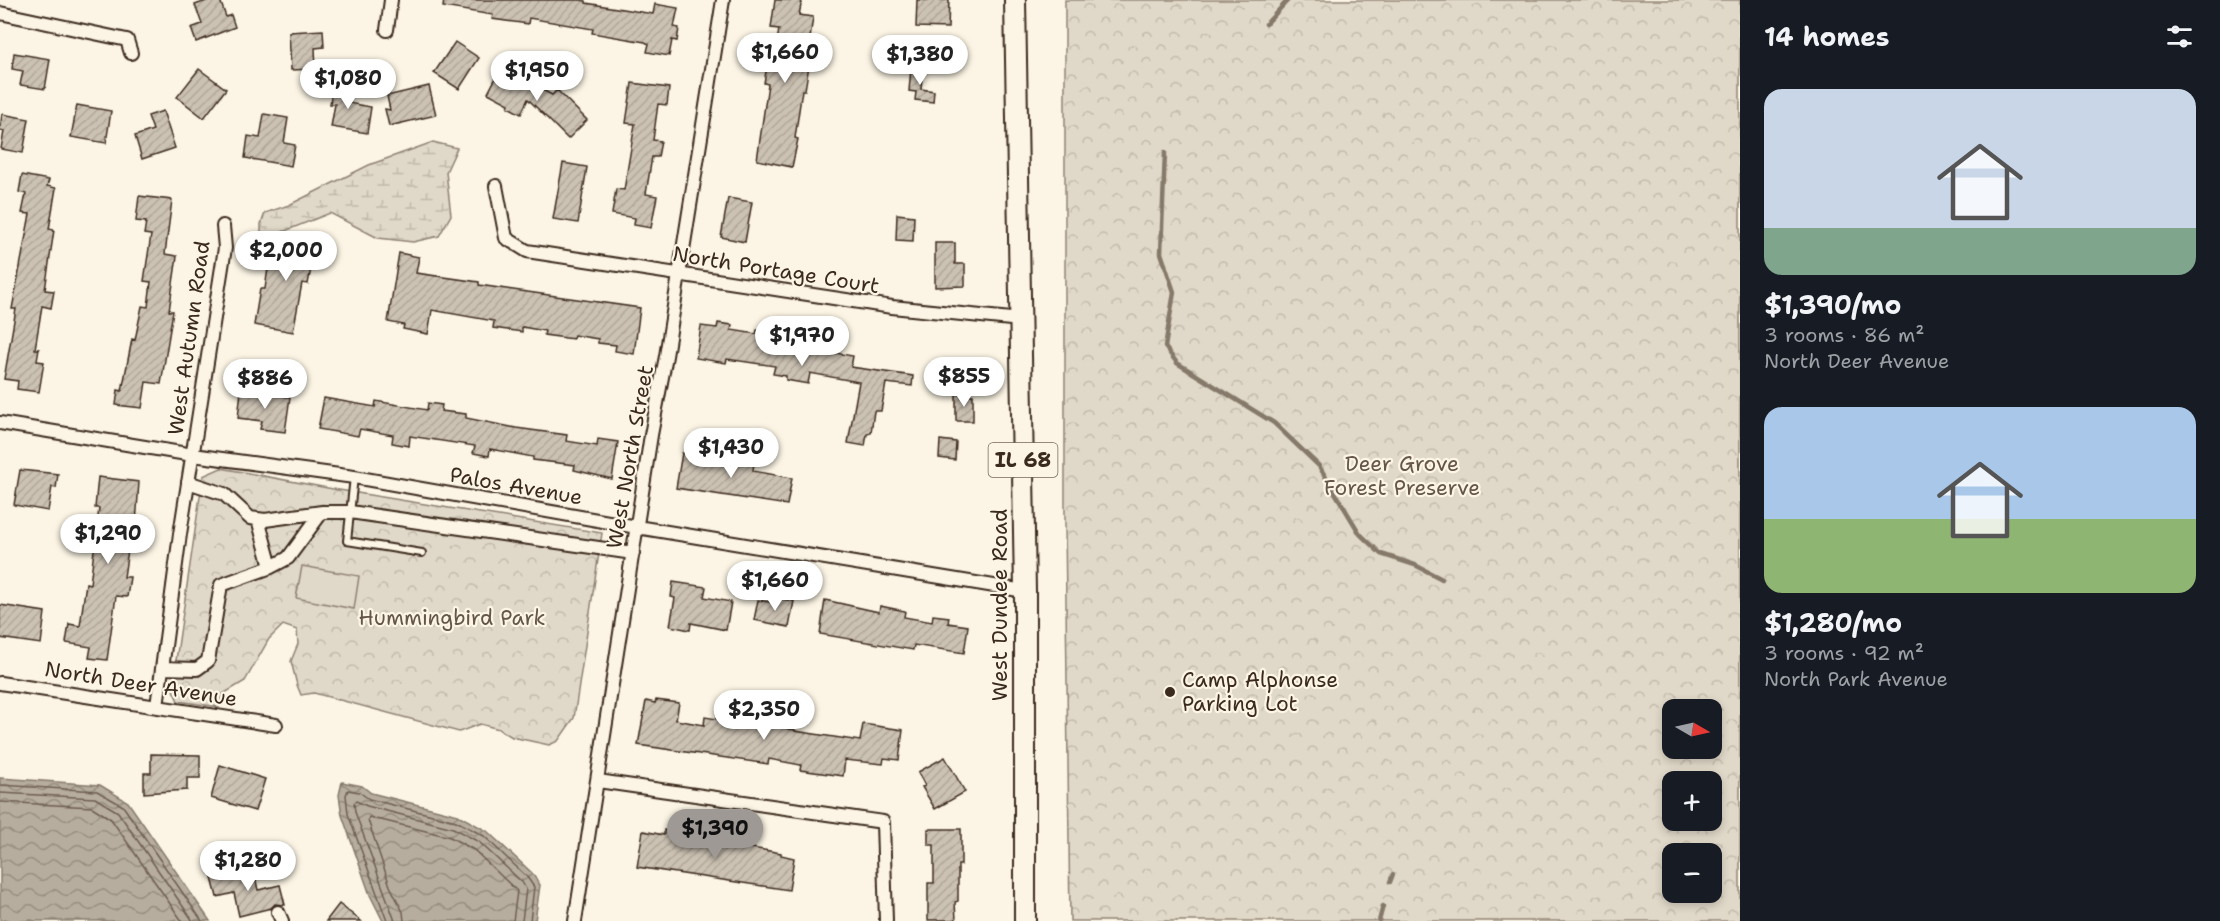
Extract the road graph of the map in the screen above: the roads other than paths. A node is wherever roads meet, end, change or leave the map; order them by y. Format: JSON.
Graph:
{"nodes":[{"id":1,"x":391,"y":0,"type":"edge"},
{"id":2,"x":723,"y":0,"type":"edge"},
{"id":3,"x":1015,"y":0,"type":"edge"},
{"id":4,"x":0,"y":13,"type":"edge"},
{"id":5,"x":387,"y":30,"type":"dead end"},
{"id":6,"x":131,"y":53,"type":"dead end"},
{"id":7,"x":496,"y":186,"type":"dead end"},
{"id":8,"x":223,"y":226,"type":"dead end"},
{"id":9,"x":680,"y":275,"type":"junction"},
{"id":10,"x":1021,"y":320,"type":"junction"},
{"id":11,"x":0,"y":423,"type":"edge"},
{"id":12,"x":193,"y":455,"type":"junction"},
{"id":13,"x":354,"y":477,"type":"junction"},
{"id":14,"x":188,"y":482,"type":"junction"},
{"id":15,"x":322,"y":512,"type":"junction"},
{"id":16,"x":350,"y":512,"type":"junction"},
{"id":17,"x":258,"y":519,"type":"junction"},
{"id":18,"x":637,"y":527,"type":"junction"},
{"id":19,"x":422,"y":553,"type":"dead end"},
{"id":20,"x":633,"y":553,"type":"junction"},
{"id":21,"x":272,"y":567,"type":"junction"},
{"id":22,"x":1025,"y":591,"type":"junction"},
{"id":23,"x":162,"y":668,"type":"junction"},
{"id":24,"x":0,"y":683,"type":"edge"},
{"id":25,"x":158,"y":706,"type":"junction"},
{"id":26,"x":276,"y":725,"type":"dead end"},
{"id":27,"x":598,"y":781,"type":"junction"},
{"id":28,"x":575,"y":921,"type":"edge"},
{"id":29,"x":886,"y":921,"type":"edge"},
{"id":30,"x":1025,"y":921,"type":"edge"}],
"edges":[{"from":1,"to":5,"type":"street"},
{"from":2,"to":9,"type":"street","name":"West North Street"},
{"from":3,"to":10,"type":"main road","name":"West Dundee Road","number":"IL 68"},
{"from":4,"to":6,"type":"street"},
{"from":7,"to":9,"type":"street","name":"North Portage Court"},
{"from":8,"to":12,"type":"street","name":"West Autumn Road"},
{"from":9,"to":10,"type":"street","name":"North Portage Court"},
{"from":9,"to":18,"type":"street","name":"West North Street"},
{"from":10,"to":22,"type":"main road","name":"West Dundee Road","number":"IL 68"},
{"from":11,"to":12,"type":"street","name":"Palos Avenue"},
{"from":12,"to":13,"type":"street","name":"Palos Avenue"},
{"from":12,"to":14,"type":"street","name":"West Autumn Road"},
{"from":13,"to":16,"type":"lane"},
{"from":13,"to":18,"type":"street","name":"Palos Avenue"},
{"from":14,"to":17,"type":"street"},
{"from":14,"to":23,"type":"street","name":"West Autumn Road"},
{"from":15,"to":16,"type":"street"},
{"from":15,"to":17,"type":"street"},
{"from":15,"to":21,"type":"street"},
{"from":16,"to":19,"type":"lane"},
{"from":16,"to":20,"type":"street"},
{"from":17,"to":21,"type":"street"},
{"from":18,"to":20,"type":"street","name":"West North Street"},
{"from":18,"to":22,"type":"street","name":"Palos Avenue"},
{"from":20,"to":27,"type":"street","name":"West North Street"},
{"from":21,"to":23,"type":"street"},
{"from":22,"to":30,"type":"main road","name":"West Dundee Road","number":"IL 68"},
{"from":23,"to":25,"type":"street","name":"West Autumn Road"},
{"from":24,"to":25,"type":"street","name":"North Deer Avenue"},
{"from":25,"to":26,"type":"street","name":"North Deer Avenue"},
{"from":27,"to":28,"type":"street","name":"West North Street"},
{"from":27,"to":29,"type":"street"}]}
